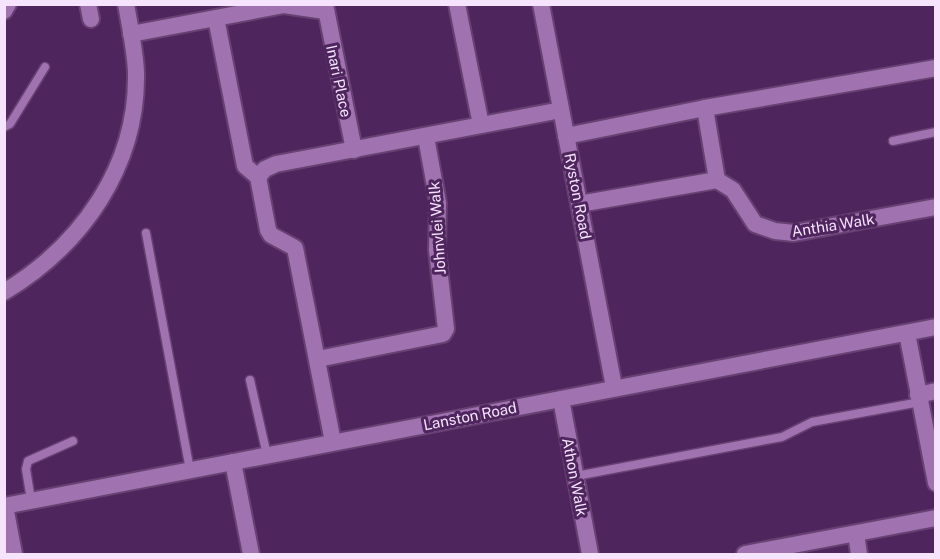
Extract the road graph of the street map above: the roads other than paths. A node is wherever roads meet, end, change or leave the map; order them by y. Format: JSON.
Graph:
{"nodes":[{"id":1,"x":8,"y":4,"type":"edge"},
{"id":2,"x":126,"y":4,"type":"edge"},
{"id":3,"x":458,"y":4,"type":"edge"},
{"id":4,"x":541,"y":4,"type":"edge"},
{"id":5,"x":325,"y":8,"type":"edge"},
{"id":6,"x":4,"y":11,"type":"edge"},
{"id":7,"x":216,"y":18,"type":"junction"},
{"id":8,"x":132,"y":34,"type":"junction"},
{"id":9,"x":45,"y":67,"type":"dead end"},
{"id":10,"x":936,"y":68,"type":"edge"},
{"id":11,"x":705,"y":108,"type":"junction"},
{"id":12,"x":561,"y":110,"type":"junction"},
{"id":13,"x":481,"y":125,"type":"junction"},
{"id":14,"x":4,"y":128,"type":"edge"},
{"id":15,"x":936,"y":132,"type":"edge"},
{"id":16,"x":566,"y":136,"type":"junction"},
{"id":17,"x":426,"y":137,"type":"junction"},
{"id":18,"x":893,"y":141,"type":"dead end"},
{"id":19,"x":354,"y":150,"type":"junction"},
{"id":20,"x":258,"y":177,"type":"junction"},
{"id":21,"x":717,"y":180,"type":"junction"},
{"id":22,"x":579,"y":204,"type":"junction"},
{"id":23,"x":936,"y":207,"type":"edge"},
{"id":24,"x":146,"y":233,"type":"dead end"},
{"id":25,"x":4,"y":292,"type":"edge"},
{"id":26,"x":936,"y":327,"type":"edge"},
{"id":27,"x":907,"y":333,"type":"junction"},
{"id":28,"x":318,"y":359,"type":"junction"},
{"id":29,"x":250,"y":380,"type":"dead end"},
{"id":30,"x":614,"y":387,"type":"junction"},
{"id":31,"x":936,"y":391,"type":"edge"},
{"id":32,"x":919,"y":398,"type":"junction"},
{"id":33,"x":561,"y":399,"type":"junction"},
{"id":34,"x":73,"y":441,"type":"dead end"},
{"id":35,"x":333,"y":442,"type":"junction"},
{"id":36,"x":933,"y":444,"type":"edge"},
{"id":37,"x":267,"y":455,"type":"junction"},
{"id":38,"x":233,"y":462,"type":"junction"},
{"id":39,"x":190,"y":470,"type":"junction"},
{"id":40,"x":576,"y":476,"type":"junction"},
{"id":41,"x":936,"y":483,"type":"edge"},
{"id":42,"x":31,"y":501,"type":"junction"},
{"id":43,"x":5,"y":506,"type":"edge"},
{"id":44,"x":936,"y":518,"type":"edge"},
{"id":45,"x":856,"y":534,"type":"junction"},
{"id":46,"x":247,"y":554,"type":"edge"},
{"id":47,"x":748,"y":554,"type":"edge"},
{"id":48,"x":15,"y":555,"type":"edge"},
{"id":49,"x":590,"y":555,"type":"edge"},
{"id":50,"x":860,"y":555,"type":"edge"}],
"edges":[{"from":1,"to":6,"type":"street"},
{"from":2,"to":8,"type":"street"},
{"from":3,"to":13,"type":"street"},
{"from":4,"to":12,"type":"street","name":"Ryston Road"},
{"from":5,"to":7,"type":"street"},
{"from":5,"to":19,"type":"street","name":"Inari Place"},
{"from":7,"to":8,"type":"street"},
{"from":7,"to":20,"type":"street"},
{"from":8,"to":25,"type":"street"},
{"from":9,"to":14,"type":"lane"},
{"from":10,"to":11,"type":"street"},
{"from":11,"to":16,"type":"street"},
{"from":11,"to":21,"type":"street"},
{"from":12,"to":13,"type":"street"},
{"from":12,"to":16,"type":"street","name":"Ryston Road"},
{"from":13,"to":17,"type":"street"},
{"from":15,"to":18,"type":"lane"},
{"from":16,"to":22,"type":"street","name":"Ryston Road"},
{"from":17,"to":19,"type":"street"},
{"from":17,"to":28,"type":"street","name":"Johnvlei Walk"},
{"from":19,"to":20,"type":"street"},
{"from":20,"to":28,"type":"street"},
{"from":21,"to":22,"type":"street"},
{"from":21,"to":23,"type":"street","name":"Anthia Walk"},
{"from":22,"to":30,"type":"street","name":"Ryston Road"},
{"from":24,"to":39,"type":"lane"},
{"from":26,"to":27,"type":"street","name":"Lanston Road"},
{"from":27,"to":30,"type":"street","name":"Lanston Road"},
{"from":27,"to":32,"type":"street"},
{"from":28,"to":35,"type":"street"},
{"from":29,"to":37,"type":"lane"},
{"from":30,"to":33,"type":"street","name":"Lanston Road"},
{"from":31,"to":32,"type":"street"},
{"from":32,"to":36,"type":"street"},
{"from":32,"to":40,"type":"lane"},
{"from":33,"to":35,"type":"street","name":"Lanston Road"},
{"from":33,"to":40,"type":"street","name":"Athon Walk"},
{"from":34,"to":42,"type":"lane"},
{"from":35,"to":37,"type":"street","name":"Lanston Road"},
{"from":36,"to":41,"type":"street"},
{"from":37,"to":38,"type":"street","name":"Lanston Road"},
{"from":38,"to":39,"type":"street","name":"Lanston Road"},
{"from":38,"to":46,"type":"street"},
{"from":39,"to":42,"type":"street","name":"Lanston Road"},
{"from":40,"to":49,"type":"street","name":"Athon Walk"},
{"from":42,"to":43,"type":"street","name":"Lanston Road"},
{"from":43,"to":48,"type":"street"},
{"from":44,"to":45,"type":"street"},
{"from":45,"to":47,"type":"street"},
{"from":45,"to":50,"type":"street"}]}
